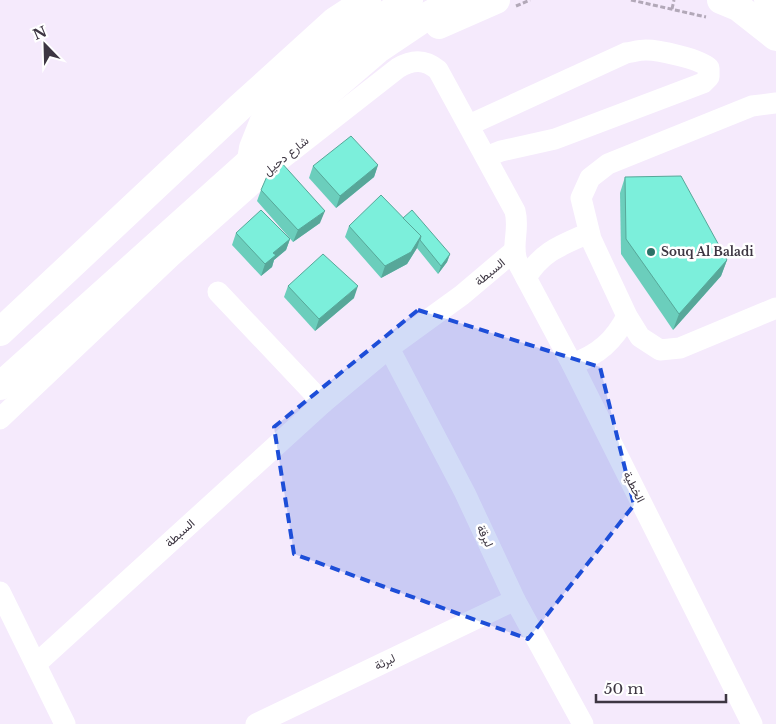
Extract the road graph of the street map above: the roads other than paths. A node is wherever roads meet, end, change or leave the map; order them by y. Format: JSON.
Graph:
{"nodes":[{"id":1,"x":367,"y":0,"type":"edge"},
{"id":2,"x":409,"y":0,"type":"edge"},
{"id":3,"x":457,"y":0,"type":"edge"},
{"id":4,"x":496,"y":0,"type":"edge"},
{"id":5,"x":768,"y":0,"type":"edge"},
{"id":6,"x":716,"y":9,"type":"edge"},
{"id":7,"x":776,"y":10,"type":"edge"},
{"id":8,"x":776,"y":37,"type":"edge"},
{"id":9,"x":377,"y":50,"type":"junction"},
{"id":10,"x":776,"y":103,"type":"edge"},
{"id":11,"x":469,"y":125,"type":"junction"},
{"id":12,"x":486,"y":158,"type":"junction"},
{"id":13,"x":250,"y":161,"type":"junction"},
{"id":14,"x":589,"y":233,"type":"junction"},
{"id":15,"x":514,"y":251,"type":"junction"},
{"id":16,"x":526,"y":278,"type":"junction"},
{"id":17,"x":218,"y":292,"type":"dead end"},
{"id":18,"x":776,"y":308,"type":"edge"},
{"id":19,"x":626,"y":316,"type":"junction"},
{"id":20,"x":0,"y":332,"type":"edge"},
{"id":21,"x":388,"y":348,"type":"junction"},
{"id":22,"x":572,"y":364,"type":"junction"},
{"id":23,"x":0,"y":386,"type":"edge"},
{"id":24,"x":324,"y":403,"type":"junction"},
{"id":25,"x":0,"y":419,"type":"edge"},
{"id":26,"x":0,"y":592,"type":"edge"},
{"id":27,"x":515,"y":600,"type":"junction"},
{"id":28,"x":36,"y":664,"type":"junction"},
{"id":29,"x":65,"y":724,"type":"edge"},
{"id":30,"x":256,"y":724,"type":"edge"},
{"id":31,"x":583,"y":724,"type":"edge"},
{"id":32,"x":752,"y":724,"type":"edge"}],
"edges":[{"from":1,"to":20,"type":"main road"},
{"from":2,"to":13,"type":"main road"},
{"from":3,"to":9,"type":"main road","name":"شارع دحيل"},
{"from":4,"to":9,"type":"main road"},
{"from":5,"to":7,"type":"main road"},
{"from":6,"to":8,"type":"main road"},
{"from":9,"to":13,"type":"main road","name":"شارع دحيل"},
{"from":10,"to":14,"type":"street"},
{"from":11,"to":12,"type":"street","name":"شارع دحيل"},
{"from":11,"to":12,"type":"street"},
{"from":11,"to":25,"type":"street","name":"شارع دحيل"},
{"from":12,"to":15,"type":"street","name":"شارع دحيل"},
{"from":13,"to":23,"type":"main road","name":"شارع دحيل"},
{"from":14,"to":16,"type":"street"},
{"from":14,"to":19,"type":"street"},
{"from":15,"to":16,"type":"street","name":"الخطية"},
{"from":15,"to":21,"type":"street","name":"السبطة"},
{"from":16,"to":22,"type":"street","name":"الخطية"},
{"from":17,"to":24,"type":"street"},
{"from":18,"to":19,"type":"street"},
{"from":19,"to":22,"type":"street"},
{"from":21,"to":24,"type":"street","name":"السبطة"},
{"from":21,"to":27,"type":"street","name":"لبرقة"},
{"from":22,"to":32,"type":"street","name":"الخطية"},
{"from":24,"to":28,"type":"street","name":"السبطة"},
{"from":26,"to":28,"type":"street"},
{"from":27,"to":30,"type":"street","name":"لبرثة"},
{"from":27,"to":31,"type":"street","name":"لبرقة"},
{"from":28,"to":29,"type":"street"}]}
